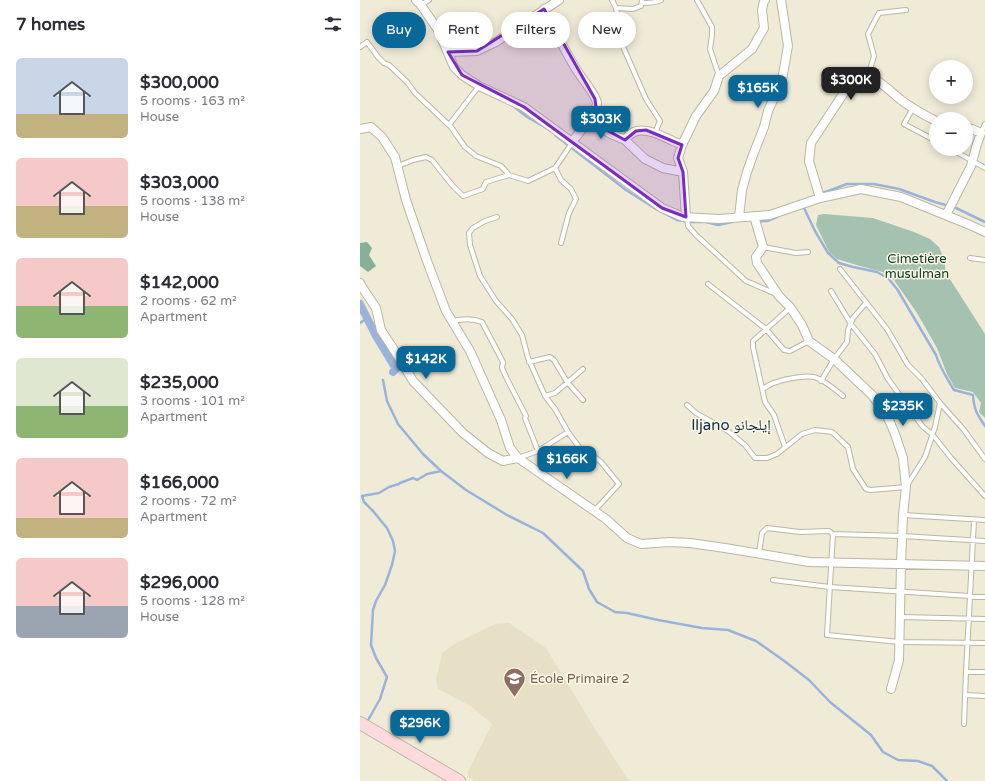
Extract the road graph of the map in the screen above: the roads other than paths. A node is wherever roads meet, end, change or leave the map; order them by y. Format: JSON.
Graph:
{"nodes":[{"id":1,"x":429,"y":0,"type":"edge"},
{"id":2,"x":559,"y":0,"type":"edge"},
{"id":3,"x":612,"y":0,"type":"edge"},
{"id":4,"x":661,"y":0,"type":"edge"},
{"id":5,"x":697,"y":0,"type":"edge"},
{"id":6,"x":765,"y":0,"type":"edge"},
{"id":7,"x":781,"y":0,"type":"edge"},
{"id":8,"x":642,"y":1,"type":"edge"},
{"id":9,"x":418,"y":3,"type":"edge"},
{"id":10,"x":616,"y":8,"type":"junction"},
{"id":11,"x":544,"y":9,"type":"junction"},
{"id":12,"x":906,"y":10,"type":"dead end"},
{"id":13,"x":360,"y":47,"type":"edge"},
{"id":14,"x":448,"y":52,"type":"junction"},
{"id":15,"x":719,"y":76,"type":"junction"},
{"id":16,"x":868,"y":77,"type":"junction"},
{"id":17,"x":479,"y":86,"type":"junction"},
{"id":18,"x":914,"y":108,"type":"junction"},
{"id":19,"x":929,"y":117,"type":"edge"},
{"id":20,"x":588,"y":120,"type":"junction"},
{"id":21,"x":985,"y":124,"type":"edge"},
{"id":22,"x":449,"y":125,"type":"junction"},
{"id":23,"x":360,"y":129,"type":"edge"},
{"id":24,"x":973,"y":129,"type":"edge"},
{"id":25,"x":655,"y":133,"type":"junction"},
{"id":26,"x":981,"y":133,"type":"junction"},
{"id":27,"x":929,"y":137,"type":"edge"},
{"id":28,"x":625,"y":140,"type":"junction"},
{"id":29,"x":572,"y":142,"type":"junction"},
{"id":30,"x":682,"y":145,"type":"junction"},
{"id":31,"x":964,"y":156,"type":"edge"},
{"id":32,"x":973,"y":161,"type":"junction"},
{"id":33,"x":398,"y":166,"type":"junction"},
{"id":34,"x":555,"y":168,"type":"junction"},
{"id":35,"x":985,"y":168,"type":"edge"},
{"id":36,"x":683,"y":172,"type":"junction"},
{"id":37,"x":509,"y":176,"type":"junction"},
{"id":38,"x":820,"y":198,"type":"junction"},
{"id":39,"x":946,"y":215,"type":"junction"},
{"id":40,"x":754,"y":216,"type":"junction"},
{"id":41,"x":497,"y":217,"type":"dead end"},
{"id":42,"x":686,"y":217,"type":"junction"},
{"id":43,"x":739,"y":217,"type":"junction"},
{"id":44,"x":985,"y":232,"type":"edge"},
{"id":45,"x":561,"y":243,"type":"dead end"},
{"id":46,"x":763,"y":247,"type":"junction"},
{"id":47,"x":808,"y":252,"type":"dead end"},
{"id":48,"x":970,"y":258,"type":"dead end"},
{"id":49,"x":985,"y":260,"type":"edge"},
{"id":50,"x":840,"y":269,"type":"dead end"},
{"id":51,"x":360,"y":283,"type":"edge"},
{"id":52,"x":708,"y":284,"type":"dead end"},
{"id":53,"x":831,"y":291,"type":"dead end"},
{"id":54,"x":779,"y":296,"type":"junction"},
{"id":55,"x":866,"y":303,"type":"junction"},
{"id":56,"x":790,"y":307,"type":"junction"},
{"id":57,"x":452,"y":321,"type":"junction"},
{"id":58,"x":851,"y":324,"type":"junction"},
{"id":59,"x":766,"y":329,"type":"junction"},
{"id":60,"x":809,"y":341,"type":"junction"},
{"id":61,"x":834,"y":359,"type":"junction"},
{"id":62,"x":530,"y":362,"type":"junction"},
{"id":63,"x":583,"y":369,"type":"dead end"},
{"id":64,"x":822,"y":381,"type":"junction"},
{"id":65,"x":567,"y":382,"type":"junction"},
{"id":66,"x":763,"y":389,"type":"junction"},
{"id":67,"x":545,"y":396,"type":"junction"},
{"id":68,"x":843,"y":396,"type":"dead end"},
{"id":69,"x":583,"y":400,"type":"dead end"},
{"id":70,"x":940,"y":403,"type":"junction"},
{"id":71,"x":687,"y":404,"type":"dead end"},
{"id":72,"x":568,"y":432,"type":"junction"},
{"id":73,"x":932,"y":434,"type":"junction"},
{"id":74,"x":785,"y":447,"type":"junction"},
{"id":75,"x":538,"y":451,"type":"junction"},
{"id":76,"x":518,"y":458,"type":"junction"},
{"id":77,"x":985,"y":459,"type":"edge"},
{"id":78,"x":906,"y":487,"type":"junction"},
{"id":79,"x":985,"y":496,"type":"edge"},
{"id":80,"x":594,"y":511,"type":"junction"},
{"id":81,"x":903,"y":516,"type":"junction"},
{"id":82,"x":974,"y":520,"type":"junction"},
{"id":83,"x":985,"y":520,"type":"edge"},
{"id":84,"x":833,"y":534,"type":"junction"},
{"id":85,"x":902,"y":536,"type":"junction"},
{"id":86,"x":974,"y":540,"type":"junction"},
{"id":87,"x":985,"y":540,"type":"edge"},
{"id":88,"x":759,"y":553,"type":"junction"},
{"id":89,"x":831,"y":562,"type":"junction"},
{"id":90,"x":901,"y":564,"type":"junction"},
{"id":91,"x":972,"y":565,"type":"junction"},
{"id":92,"x":985,"y":566,"type":"edge"},
{"id":93,"x":773,"y":580,"type":"dead end"},
{"id":94,"x":830,"y":587,"type":"junction"},
{"id":95,"x":900,"y":591,"type":"junction"},
{"id":96,"x":970,"y":596,"type":"junction"},
{"id":97,"x":985,"y":597,"type":"edge"},
{"id":98,"x":900,"y":617,"type":"junction"},
{"id":99,"x":969,"y":618,"type":"junction"},
{"id":100,"x":985,"y":619,"type":"edge"},
{"id":101,"x":900,"y":642,"type":"junction"},
{"id":102,"x":968,"y":643,"type":"junction"},
{"id":103,"x":985,"y":644,"type":"edge"},
{"id":104,"x":966,"y":672,"type":"junction"},
{"id":105,"x":985,"y":672,"type":"edge"},
{"id":106,"x":891,"y":688,"type":"dead end"},
{"id":107,"x":965,"y":695,"type":"junction"},
{"id":108,"x":985,"y":696,"type":"edge"},
{"id":109,"x":964,"y":724,"type":"dead end"},
{"id":110,"x":363,"y":725,"type":"edge"},
{"id":111,"x":459,"y":781,"type":"edge"}],
"edges":[{"from":1,"to":9,"type":"lane"},
{"from":2,"to":11,"type":"street"},
{"from":3,"to":10,"type":"lane"},
{"from":4,"to":8,"type":"lane"},
{"from":5,"to":15,"type":"lane"},
{"from":6,"to":15,"type":"street"},
{"from":7,"to":43,"type":"street"},
{"from":8,"to":10,"type":"lane"},
{"from":9,"to":14,"type":"street"},
{"from":10,"to":25,"type":"lane"},
{"from":11,"to":14,"type":"street"},
{"from":11,"to":20,"type":"street"},
{"from":12,"to":16,"type":"lane"},
{"from":13,"to":22,"type":"lane"},
{"from":14,"to":17,"type":"street"},
{"from":15,"to":30,"type":"street"},
{"from":16,"to":18,"type":"street"},
{"from":16,"to":38,"type":"street"},
{"from":17,"to":22,"type":"lane"},
{"from":17,"to":29,"type":"street"},
{"from":18,"to":19,"type":"street"},
{"from":18,"to":27,"type":"lane"},
{"from":20,"to":28,"type":"street"},
{"from":20,"to":29,"type":"street"},
{"from":21,"to":26,"type":"lane"},
{"from":22,"to":37,"type":"lane"},
{"from":23,"to":33,"type":"street"},
{"from":24,"to":26,"type":"street"},
{"from":25,"to":28,"type":"street"},
{"from":25,"to":30,"type":"street"},
{"from":26,"to":32,"type":"street"},
{"from":28,"to":36,"type":"street"},
{"from":29,"to":34,"type":"lane"},
{"from":29,"to":42,"type":"street"},
{"from":30,"to":36,"type":"street"},
{"from":31,"to":32,"type":"lane"},
{"from":32,"to":35,"type":"lane"},
{"from":32,"to":39,"type":"street"},
{"from":33,"to":37,"type":"lane"},
{"from":33,"to":57,"type":"street"},
{"from":34,"to":37,"type":"lane"},
{"from":34,"to":45,"type":"lane"},
{"from":36,"to":42,"type":"street"},
{"from":38,"to":39,"type":"street"},
{"from":38,"to":40,"type":"street"},
{"from":39,"to":44,"type":"street"},
{"from":40,"to":43,"type":"street"},
{"from":40,"to":46,"type":"street"},
{"from":41,"to":62,"type":"lane"},
{"from":42,"to":43,"type":"street"},
{"from":42,"to":54,"type":"lane"},
{"from":46,"to":47,"type":"lane"},
{"from":46,"to":54,"type":"street"},
{"from":48,"to":49,"type":"lane"},
{"from":50,"to":55,"type":"lane"},
{"from":51,"to":76,"type":"street"},
{"from":52,"to":59,"type":"lane"},
{"from":53,"to":58,"type":"lane"},
{"from":54,"to":56,"type":"street"},
{"from":55,"to":58,"type":"lane"},
{"from":55,"to":70,"type":"lane"},
{"from":56,"to":59,"type":"lane"},
{"from":56,"to":60,"type":"street"},
{"from":57,"to":75,"type":"lane"},
{"from":57,"to":76,"type":"street"},
{"from":58,"to":61,"type":"lane"},
{"from":58,"to":73,"type":"lane"},
{"from":59,"to":60,"type":"lane"},
{"from":59,"to":66,"type":"lane"},
{"from":60,"to":61,"type":"street"},
{"from":61,"to":64,"type":"lane"},
{"from":61,"to":78,"type":"street"},
{"from":62,"to":65,"type":"lane"},
{"from":62,"to":67,"type":"lane"},
{"from":63,"to":65,"type":"lane"},
{"from":64,"to":66,"type":"lane"},
{"from":64,"to":68,"type":"lane"},
{"from":65,"to":67,"type":"lane"},
{"from":65,"to":69,"type":"lane"},
{"from":66,"to":74,"type":"lane"},
{"from":67,"to":72,"type":"lane"},
{"from":70,"to":73,"type":"lane"},
{"from":70,"to":77,"type":"lane"},
{"from":71,"to":74,"type":"lane"},
{"from":72,"to":75,"type":"lane"},
{"from":72,"to":80,"type":"lane"},
{"from":73,"to":78,"type":"lane"},
{"from":73,"to":79,"type":"lane"},
{"from":74,"to":78,"type":"lane"},
{"from":75,"to":76,"type":"lane"},
{"from":76,"to":80,"type":"street"},
{"from":78,"to":81,"type":"street"},
{"from":80,"to":88,"type":"street"},
{"from":81,"to":82,"type":"lane"},
{"from":81,"to":85,"type":"street"},
{"from":82,"to":83,"type":"lane"},
{"from":82,"to":86,"type":"lane"},
{"from":84,"to":85,"type":"lane"},
{"from":84,"to":88,"type":"lane"},
{"from":84,"to":89,"type":"lane"},
{"from":85,"to":86,"type":"lane"},
{"from":85,"to":90,"type":"street"},
{"from":86,"to":87,"type":"lane"},
{"from":86,"to":91,"type":"lane"},
{"from":88,"to":89,"type":"street"},
{"from":89,"to":90,"type":"street"},
{"from":89,"to":94,"type":"lane"},
{"from":90,"to":91,"type":"street"},
{"from":90,"to":95,"type":"street"},
{"from":91,"to":92,"type":"street"},
{"from":91,"to":96,"type":"lane"},
{"from":93,"to":94,"type":"lane"},
{"from":94,"to":95,"type":"lane"},
{"from":94,"to":101,"type":"lane"},
{"from":95,"to":96,"type":"lane"},
{"from":95,"to":98,"type":"street"},
{"from":96,"to":97,"type":"lane"},
{"from":96,"to":99,"type":"lane"},
{"from":98,"to":99,"type":"lane"},
{"from":98,"to":101,"type":"street"},
{"from":99,"to":100,"type":"lane"},
{"from":99,"to":102,"type":"lane"},
{"from":101,"to":102,"type":"lane"},
{"from":101,"to":106,"type":"street"},
{"from":102,"to":103,"type":"lane"},
{"from":102,"to":104,"type":"lane"},
{"from":104,"to":105,"type":"lane"},
{"from":104,"to":107,"type":"lane"},
{"from":107,"to":108,"type":"lane"},
{"from":107,"to":109,"type":"lane"},
{"from":110,"to":111,"type":"main road"}]}
